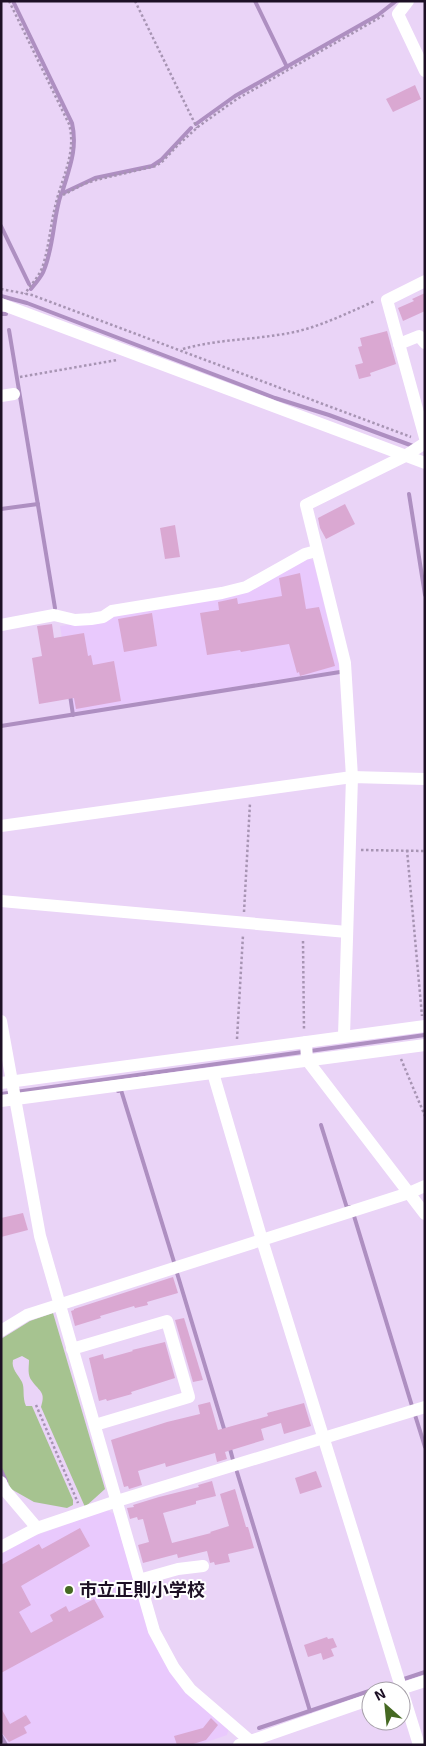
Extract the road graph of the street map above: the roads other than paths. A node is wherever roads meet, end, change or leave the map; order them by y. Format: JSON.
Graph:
{"nodes":[{"id":1,"x":408,"y":1,"type":"edge"},
{"id":2,"x":425,"y":72,"type":"edge"},
{"id":3,"x":425,"y":281,"type":"edge"},
{"id":4,"x":1,"y":304,"type":"edge"},
{"id":5,"x":425,"y":343,"type":"edge"},
{"id":6,"x":399,"y":344,"type":"junction"},
{"id":7,"x":422,"y":440,"type":"edge"},
{"id":8,"x":407,"y":455,"type":"junction"},
{"id":9,"x":425,"y":463,"type":"edge"},
{"id":10,"x":316,"y":551,"type":"junction"},
{"id":11,"x":1,"y":624,"type":"edge"},
{"id":12,"x":352,"y":777,"type":"junction"},
{"id":13,"x":425,"y":779,"type":"edge"},
{"id":14,"x":1,"y":826,"type":"edge"},
{"id":15,"x":1,"y":901,"type":"edge"},
{"id":16,"x":347,"y":932,"type":"junction"},
{"id":17,"x":1,"y":1021,"type":"edge"},
{"id":18,"x":424,"y":1026,"type":"edge"},
{"id":19,"x":344,"y":1036,"type":"junction"},
{"id":20,"x":425,"y":1045,"type":"edge"},
{"id":21,"x":306,"y":1049,"type":"junction"},
{"id":22,"x":213,"y":1073,"type":"junction"},
{"id":23,"x":11,"y":1089,"type":"edge"},
{"id":24,"x":1,"y":1101,"type":"edge"},
{"id":25,"x":425,"y":1186,"type":"edge"},
{"id":26,"x":409,"y":1192,"type":"junction"},
{"id":27,"x":425,"y":1214,"type":"edge"},
{"id":28,"x":262,"y":1240,"type":"junction"},
{"id":29,"x":59,"y":1305,"type":"junction"},
{"id":30,"x":1,"y":1331,"type":"edge"},
{"id":31,"x":72,"y":1349,"type":"junction"},
{"id":32,"x":425,"y":1407,"type":"edge"},
{"id":33,"x":94,"y":1424,"type":"junction"},
{"id":34,"x":324,"y":1438,"type":"junction"},
{"id":35,"x":1,"y":1482,"type":"edge"},
{"id":36,"x":117,"y":1501,"type":"junction"},
{"id":37,"x":37,"y":1528,"type":"junction"},
{"id":38,"x":1,"y":1547,"type":"edge"},
{"id":39,"x":203,"y":1566,"type":"dead end"},
{"id":40,"x":139,"y":1580,"type":"junction"},
{"id":41,"x":395,"y":1681,"type":"edge"},
{"id":42,"x":425,"y":1681,"type":"edge"},
{"id":43,"x":411,"y":1686,"type":"edge"},
{"id":44,"x":361,"y":1703,"type":"edge"},
{"id":45,"x":411,"y":1724,"type":"edge"},
{"id":46,"x":248,"y":1744,"type":"edge"},
{"id":47,"x":419,"y":1745,"type":"edge"}],
"edges":[{"from":1,"to":2,"type":"street"},
{"from":3,"to":6,"type":"street"},
{"from":4,"to":8,"type":"street"},
{"from":5,"to":6,"type":"street"},
{"from":6,"to":7,"type":"street"},
{"from":7,"to":8,"type":"street"},
{"from":8,"to":9,"type":"street"},
{"from":8,"to":10,"type":"street"},
{"from":10,"to":11,"type":"street"},
{"from":10,"to":12,"type":"street"},
{"from":12,"to":13,"type":"street"},
{"from":12,"to":14,"type":"street"},
{"from":12,"to":16,"type":"street"},
{"from":15,"to":16,"type":"street"},
{"from":16,"to":19,"type":"street"},
{"from":17,"to":23,"type":"street"},
{"from":18,"to":19,"type":"street"},
{"from":19,"to":21,"type":"street"},
{"from":20,"to":21,"type":"street"},
{"from":21,"to":22,"type":"street"},
{"from":21,"to":23,"type":"street"},
{"from":21,"to":26,"type":"street"},
{"from":22,"to":23,"type":"street"},
{"from":22,"to":28,"type":"street"},
{"from":23,"to":24,"type":"street"},
{"from":23,"to":29,"type":"street"},
{"from":25,"to":26,"type":"street"},
{"from":26,"to":27,"type":"street"},
{"from":26,"to":28,"type":"street"},
{"from":28,"to":29,"type":"street"},
{"from":28,"to":34,"type":"street"},
{"from":29,"to":30,"type":"street"},
{"from":29,"to":31,"type":"street"},
{"from":31,"to":33,"type":"street"},
{"from":31,"to":33,"type":"street"},
{"from":32,"to":34,"type":"street"},
{"from":33,"to":36,"type":"street"},
{"from":34,"to":36,"type":"street"},
{"from":34,"to":41,"type":"street"},
{"from":35,"to":37,"type":"street"},
{"from":36,"to":37,"type":"street"},
{"from":36,"to":40,"type":"street"},
{"from":37,"to":38,"type":"street"},
{"from":39,"to":40,"type":"street"},
{"from":40,"to":46,"type":"street"},
{"from":42,"to":43,"type":"street"},
{"from":44,"to":46,"type":"street"},
{"from":45,"to":47,"type":"street"}]}
